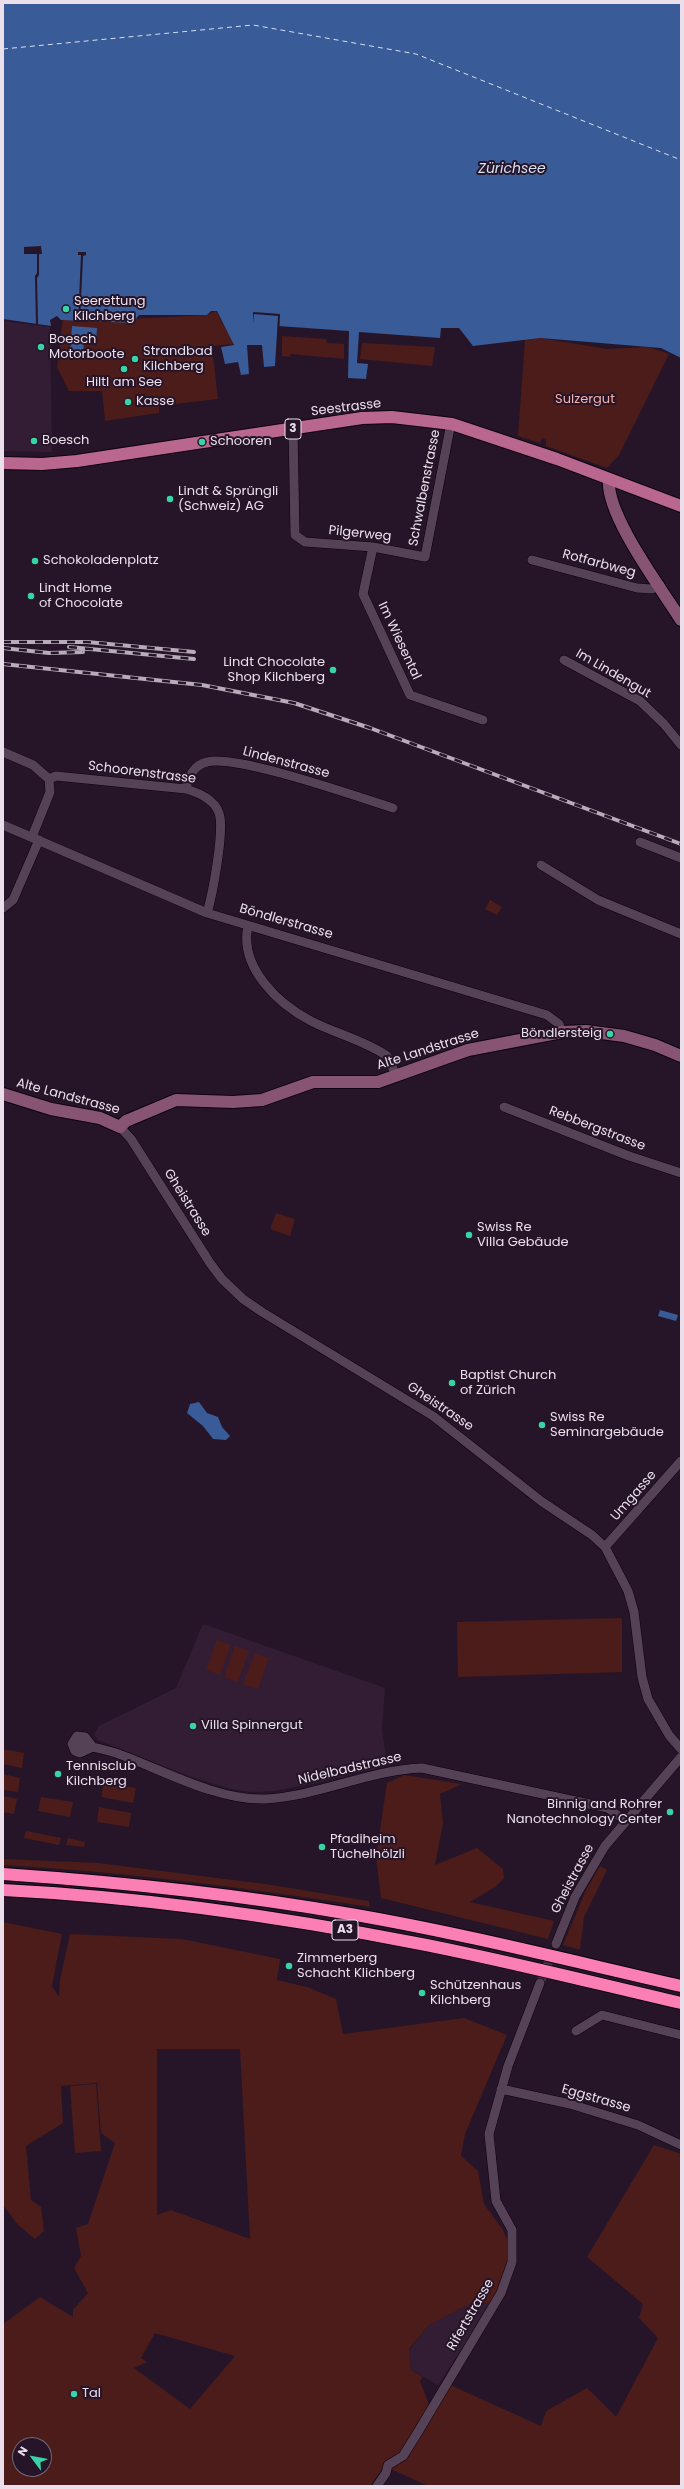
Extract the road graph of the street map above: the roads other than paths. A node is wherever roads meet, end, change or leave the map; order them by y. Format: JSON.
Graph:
{"nodes":[{"id":1,"x":451,"y":424,"type":"junction"},
{"id":2,"x":293,"y":429,"type":"junction"},
{"id":3,"x":3,"y":463,"type":"edge"},
{"id":4,"x":608,"y":479,"type":"junction"},
{"id":5,"x":681,"y":506,"type":"edge"},
{"id":6,"x":373,"y":547,"type":"junction"},
{"id":7,"x":425,"y":557,"type":"joint"},
{"id":8,"x":532,"y":560,"type":"dead end"},
{"id":9,"x":660,"y":585,"type":"junction"},
{"id":10,"x":681,"y":620,"type":"edge"},
{"id":11,"x":564,"y":660,"type":"dead end"},
{"id":12,"x":483,"y":720,"type":"dead end"},
{"id":13,"x":681,"y":745,"type":"edge"},
{"id":14,"x":3,"y":752,"type":"edge"},
{"id":15,"x":49,"y":779,"type":"junction"},
{"id":16,"x":186,"y":789,"type":"junction"},
{"id":17,"x":393,"y":808,"type":"dead end"},
{"id":18,"x":3,"y":824,"type":"edge"},
{"id":19,"x":35,"y":838,"type":"junction"},
{"id":20,"x":640,"y":842,"type":"dead end"},
{"id":21,"x":681,"y":858,"type":"edge"},
{"id":22,"x":541,"y":865,"type":"dead end"},
{"id":23,"x":3,"y":908,"type":"edge"},
{"id":24,"x":207,"y":913,"type":"junction"},
{"id":25,"x":248,"y":926,"type":"junction"},
{"id":26,"x":681,"y":934,"type":"edge"},
{"id":27,"x":562,"y":1032,"type":"junction"},
{"id":28,"x":681,"y":1056,"type":"edge"},
{"id":29,"x":396,"y":1076,"type":"junction"},
{"id":30,"x":3,"y":1094,"type":"edge"},
{"id":31,"x":504,"y":1107,"type":"dead end"},
{"id":32,"x":120,"y":1127,"type":"junction"},
{"id":33,"x":681,"y":1173,"type":"edge"},
{"id":34,"x":681,"y":1461,"type":"edge"},
{"id":35,"x":605,"y":1547,"type":"junction"},
{"id":36,"x":80,"y":1744,"type":"dead end"},
{"id":37,"x":681,"y":1749,"type":"edge"},
{"id":38,"x":681,"y":1757,"type":"edge"},
{"id":39,"x":625,"y":1821,"type":"junction"},
{"id":40,"x":3,"y":1874,"type":"edge"},
{"id":41,"x":3,"y":1890,"type":"edge"},
{"id":42,"x":556,"y":1944,"type":"tunnel mouth"},
{"id":43,"x":540,"y":1983,"type":"tunnel mouth"},
{"id":44,"x":681,"y":1986,"type":"edge"},
{"id":45,"x":681,"y":2003,"type":"edge"},
{"id":46,"x":576,"y":2032,"type":"dead end"},
{"id":47,"x":681,"y":2035,"type":"edge"},
{"id":48,"x":501,"y":2089,"type":"junction"},
{"id":49,"x":681,"y":2145,"type":"edge"},
{"id":50,"x":377,"y":2486,"type":"edge"}],
"edges":[{"from":1,"to":2,"type":"main road","name":"Seestrasse","number":"3"},
{"from":1,"to":4,"type":"main road","name":"Seestrasse","number":"3"},
{"from":1,"to":7,"type":"street","name":"Schwalbenstrasse"},
{"from":2,"to":3,"type":"main road","name":"Seestrasse","number":"3"},
{"from":2,"to":6,"type":"street","name":"Pilgerweg"},
{"from":4,"to":5,"type":"main road","name":"Seestrasse","number":"3"},
{"from":4,"to":9,"type":"street"},
{"from":6,"to":7,"type":"street","name":"Pilgerweg"},
{"from":6,"to":12,"type":"street","name":"Im Wiesental"},
{"from":8,"to":9,"type":"street","name":"Rotfarbweg"},
{"from":9,"to":10,"type":"street"},
{"from":11,"to":13,"type":"street","name":"Im Lindengut"},
{"from":14,"to":15,"type":"street"},
{"from":15,"to":16,"type":"street","name":"Schoorenstrasse"},
{"from":15,"to":19,"type":"street"},
{"from":16,"to":17,"type":"street","name":"Lindenstrasse"},
{"from":16,"to":24,"type":"street","name":"Schoorenstrasse"},
{"from":18,"to":19,"type":"street","name":"Böndlerstrasse"},
{"from":19,"to":23,"type":"street"},
{"from":19,"to":24,"type":"street","name":"Böndlerstrasse"},
{"from":20,"to":21,"type":"street"},
{"from":22,"to":26,"type":"street"},
{"from":24,"to":25,"type":"street","name":"Böndlerstrasse"},
{"from":25,"to":27,"type":"street","name":"Böndlerstrasse"},
{"from":25,"to":29,"type":"street"},
{"from":27,"to":28,"type":"street","name":"Alte Landstrasse"},
{"from":27,"to":29,"type":"street","name":"Alte Landstrasse"},
{"from":29,"to":32,"type":"street","name":"Alte Landstrasse"},
{"from":30,"to":32,"type":"street","name":"Alte Landstrasse"},
{"from":31,"to":33,"type":"street","name":"Rebbergstrasse"},
{"from":32,"to":35,"type":"street","name":"Gheistrasse"},
{"from":34,"to":35,"type":"street","name":"Umgasse"},
{"from":35,"to":37,"type":"street","name":"Gheistrasse"},
{"from":36,"to":39,"type":"street","name":"Nidelbadstrasse"},
{"from":38,"to":39,"type":"street","name":"Gheistrasse"},
{"from":39,"to":42,"type":"street","name":"Gheistrasse"},
{"from":40,"to":44,"type":"highway","number":"A3"},
{"from":41,"to":45,"type":"highway","number":"A3"},
{"from":43,"to":48,"type":"street"},
{"from":46,"to":47,"type":"street"},
{"from":48,"to":49,"type":"street","name":"Eggstrasse"},
{"from":48,"to":50,"type":"street","name":"Rifertstrasse"}]}
